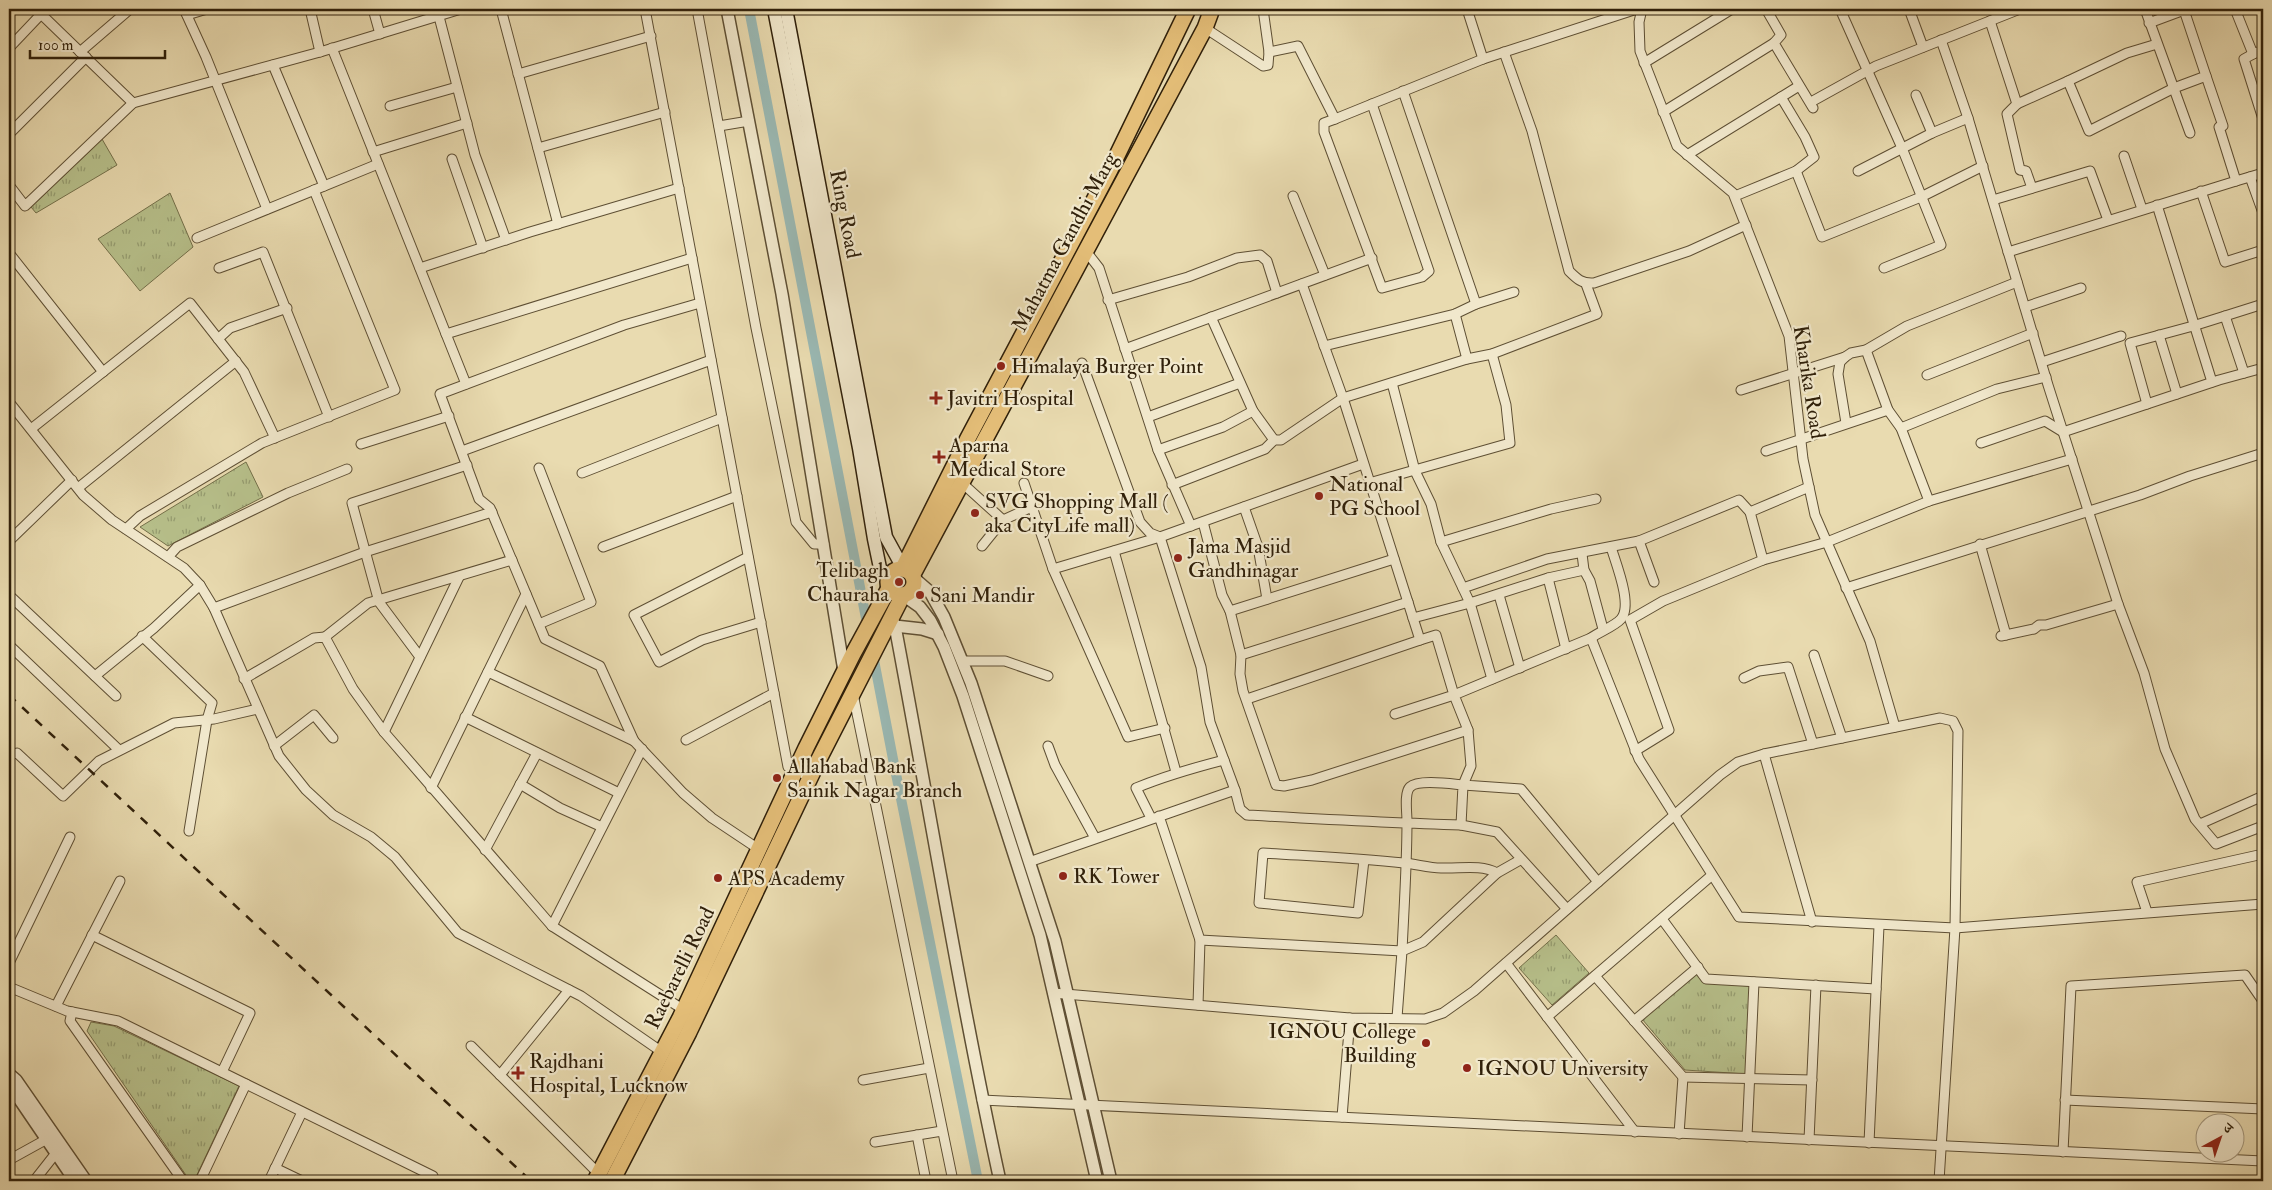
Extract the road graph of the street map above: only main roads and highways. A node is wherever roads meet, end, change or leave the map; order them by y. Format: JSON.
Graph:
{"nodes":[{"id":1,"x":779,"y":9,"type":"edge"},
{"id":2,"x":1188,"y":9,"type":"edge"},
{"id":3,"x":1212,"y":9,"type":"edge"},
{"id":4,"x":910,"y":574,"type":"junction"},
{"id":5,"x":888,"y":583,"type":"junction"},
{"id":6,"x":903,"y":595,"type":"junction"},
{"id":7,"x":804,"y":774,"type":"junction"},
{"id":8,"x":602,"y":1179,"type":"edge"}],
"edges":[{"from":1,"to":4,"type":"main road","name":"Ring Road"},
{"from":1,"to":5,"type":"main road"},
{"from":2,"to":4,"type":"main road"},
{"from":3,"to":4,"type":"main road","name":"Mahatma Gandhi Marg"},
{"from":4,"to":5,"type":"main road"},
{"from":4,"to":6,"type":"main road"},
{"from":5,"to":6,"type":"main road"},
{"from":5,"to":7,"type":"main road"},
{"from":6,"to":7,"type":"main road"},
{"from":7,"to":8,"type":"main road","name":"Raebarelli Road"},
{"from":7,"to":8,"type":"main road"}]}
